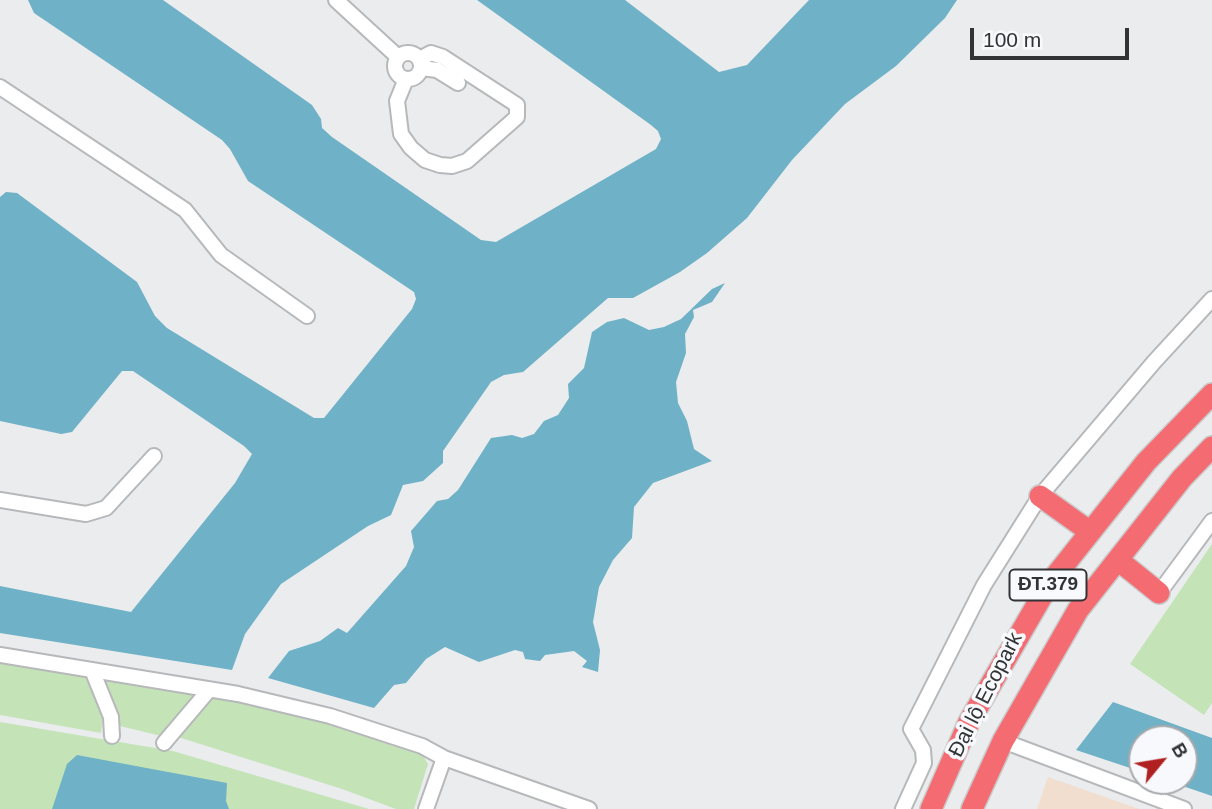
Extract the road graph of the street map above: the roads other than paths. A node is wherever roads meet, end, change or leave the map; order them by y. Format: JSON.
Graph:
{"nodes":[{"id":1,"x":337,"y":0,"type":"edge"},
{"id":2,"x":398,"y":57,"type":"junction"},
{"id":3,"x":421,"y":64,"type":"junction"},
{"id":4,"x":406,"y":79,"type":"junction"},
{"id":5,"x":458,"y":83,"type":"dead end"},
{"id":6,"x":0,"y":87,"type":"edge"},
{"id":7,"x":1212,"y":299,"type":"edge"},
{"id":8,"x":307,"y":316,"type":"dead end"},
{"id":9,"x":1212,"y":394,"type":"edge"},
{"id":10,"x":1212,"y":447,"type":"edge"},
{"id":11,"x":154,"y":456,"type":"dead end"},
{"id":12,"x":1040,"y":496,"type":"junction"},
{"id":13,"x":0,"y":500,"type":"edge"},
{"id":14,"x":1212,"y":521,"type":"edge"},
{"id":15,"x":1089,"y":531,"type":"junction"},
{"id":16,"x":1118,"y":560,"type":"junction"},
{"id":17,"x":1159,"y":593,"type":"joint"},
{"id":18,"x":0,"y":656,"type":"edge"},
{"id":19,"x":92,"y":670,"type":"junction"},
{"id":20,"x":209,"y":690,"type":"junction"},
{"id":21,"x":112,"y":736,"type":"dead end"},
{"id":22,"x":1003,"y":741,"type":"junction"},
{"id":23,"x":164,"y":743,"type":"dead end"},
{"id":24,"x":444,"y":758,"type":"junction"},
{"id":25,"x":426,"y":809,"type":"edge"},
{"id":26,"x":589,"y":809,"type":"edge"},
{"id":27,"x":903,"y":809,"type":"edge"},
{"id":28,"x":931,"y":809,"type":"edge"},
{"id":29,"x":972,"y":809,"type":"edge"},
{"id":30,"x":1184,"y":809,"type":"edge"}],
"edges":[{"from":1,"to":2,"type":"street"},
{"from":2,"to":3,"type":"street"},
{"from":2,"to":4,"type":"street"},
{"from":3,"to":4,"type":"street"},
{"from":3,"to":4,"type":"street"},
{"from":3,"to":5,"type":"street"},
{"from":6,"to":8,"type":"street"},
{"from":7,"to":12,"type":"street"},
{"from":9,"to":15,"type":"highway","name":"Đại lộ Ecopark","number":"ĐT.379"},
{"from":10,"to":16,"type":"highway","name":"Đại lộ Ecopark","number":"ĐT.379"},
{"from":11,"to":13,"type":"street"},
{"from":12,"to":15,"type":"highway"},
{"from":12,"to":27,"type":"street"},
{"from":14,"to":17,"type":"street"},
{"from":15,"to":28,"type":"highway","name":"Đại lộ Ecopark","number":"ĐT.379"},
{"from":16,"to":17,"type":"highway"},
{"from":16,"to":22,"type":"highway","name":"Đại lộ Ecopark","number":"ĐT.379"},
{"from":18,"to":19,"type":"street"},
{"from":19,"to":20,"type":"street"},
{"from":19,"to":21,"type":"street"},
{"from":20,"to":23,"type":"street"},
{"from":20,"to":24,"type":"street"},
{"from":22,"to":29,"type":"highway","name":"Đại lộ Ecopark","number":"ĐT.379"},
{"from":22,"to":30,"type":"street"},
{"from":24,"to":25,"type":"street"},
{"from":24,"to":26,"type":"street"}]}
